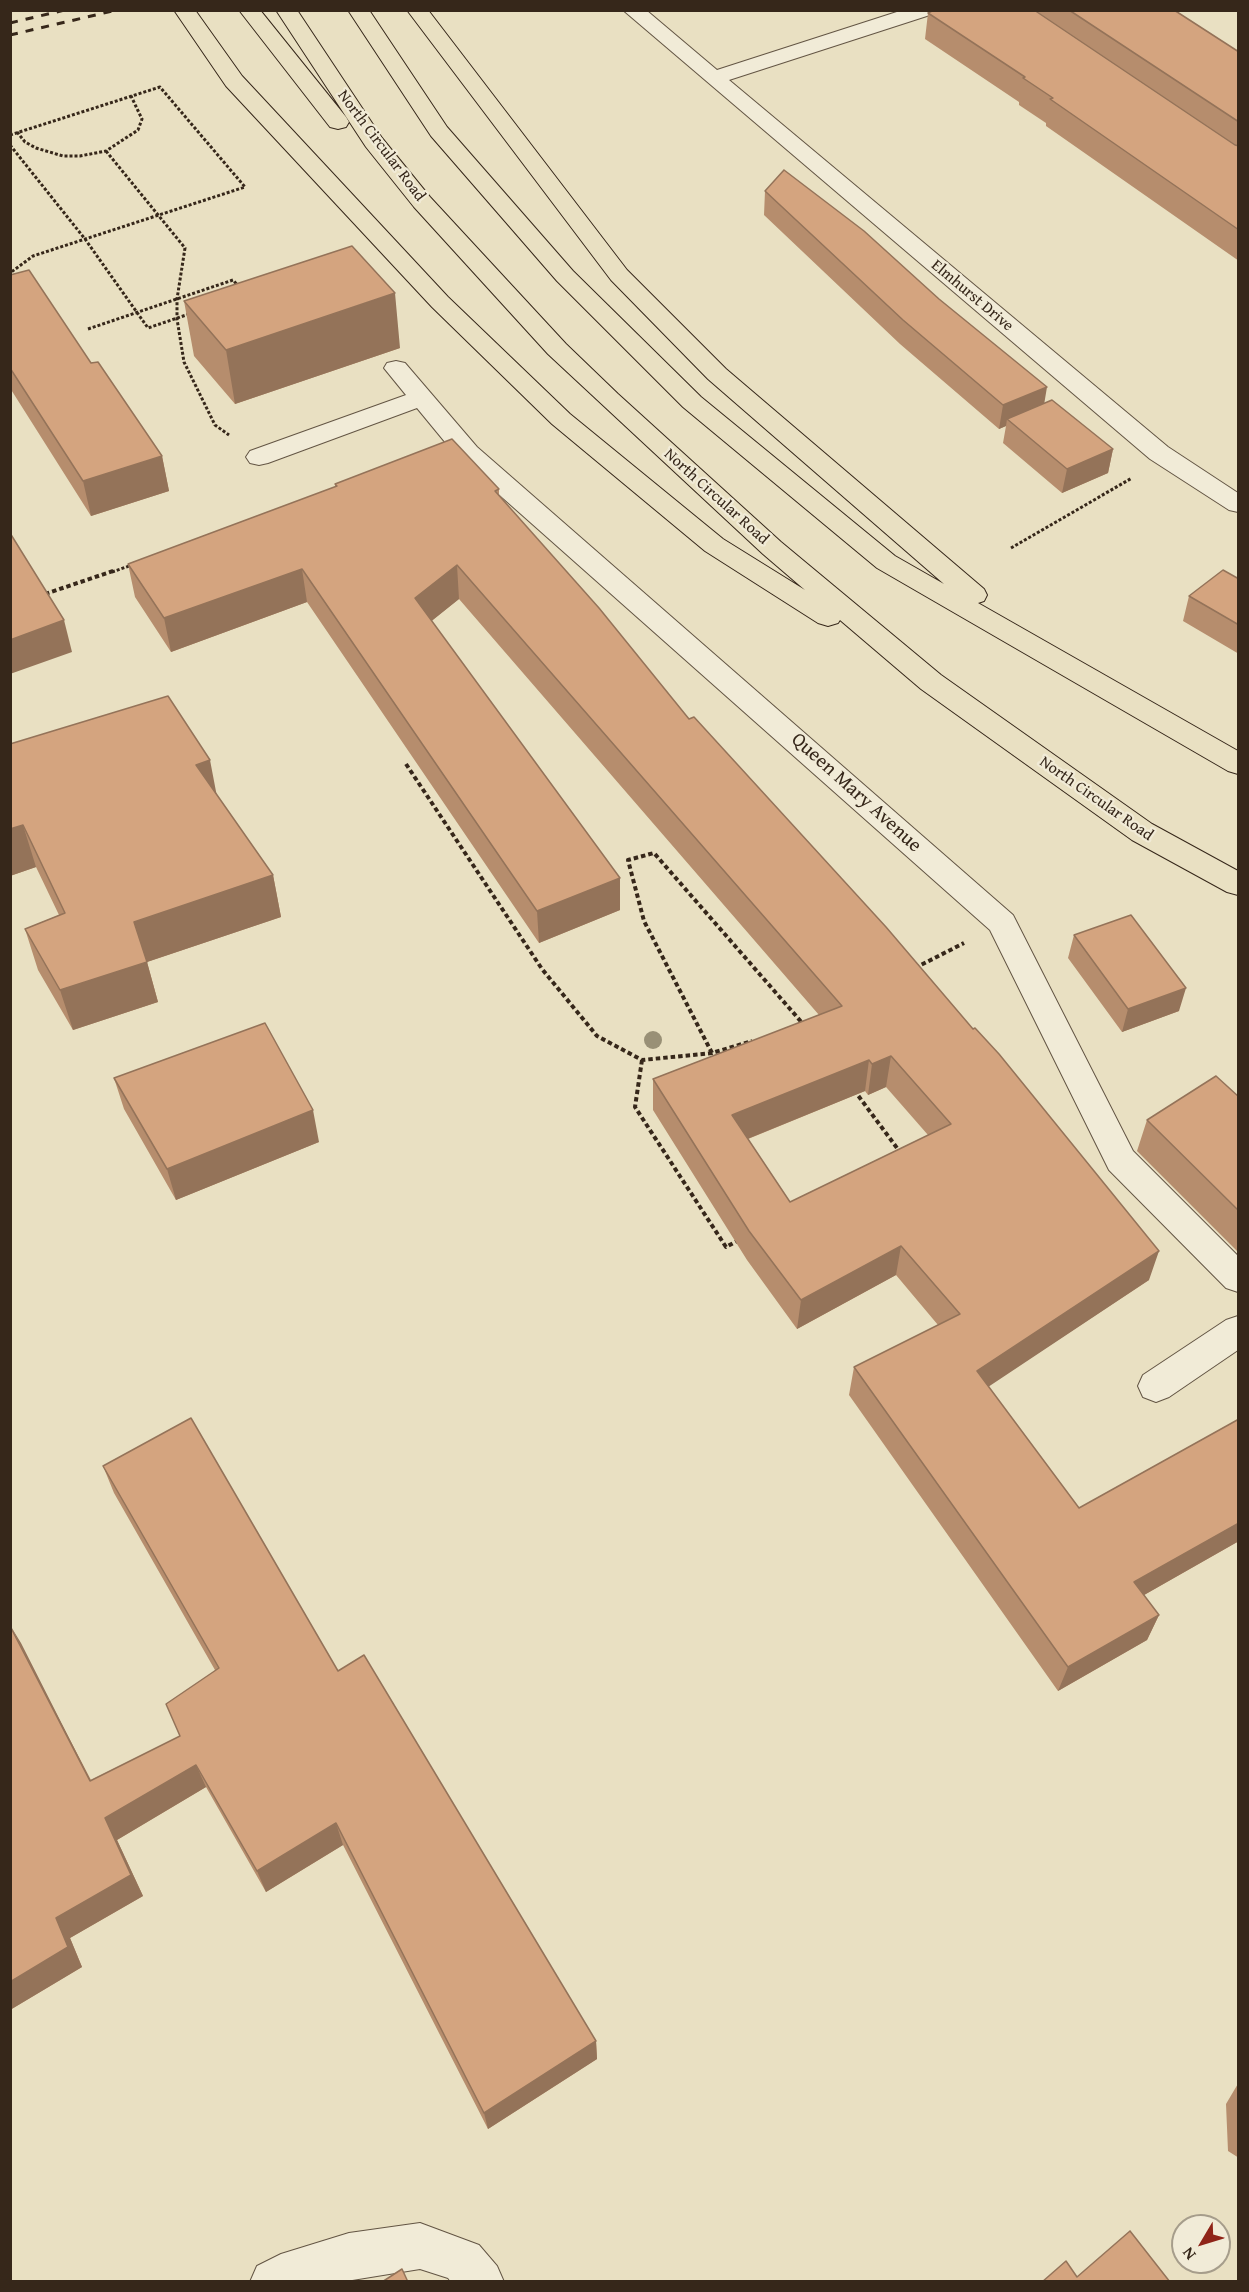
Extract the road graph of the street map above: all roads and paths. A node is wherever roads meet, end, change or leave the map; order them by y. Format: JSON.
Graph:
{"nodes":[{"id":1,"x":184,"y":10,"type":"edge"},
{"id":2,"x":249,"y":10,"type":"edge"},
{"id":3,"x":286,"y":10,"type":"edge"},
{"id":4,"x":358,"y":10,"type":"edge"},
{"id":5,"x":417,"y":10,"type":"edge"},
{"id":6,"x":633,"y":10,"type":"edge"},
{"id":7,"x":926,"y":10,"type":"edge"},
{"id":8,"x":713,"y":78,"type":"junction"},
{"id":9,"x":131,"y":96,"type":"junction"},
{"id":10,"x":17,"y":132,"type":"junction"},
{"id":11,"x":10,"y":135,"type":"edge"},
{"id":12,"x":10,"y":145,"type":"edge"},
{"id":13,"x":106,"y":151,"type":"junction"},
{"id":14,"x":402,"y":177,"type":"junction"},
{"id":15,"x":159,"y":215,"type":"junction"},
{"id":16,"x":85,"y":240,"type":"junction"},
{"id":17,"x":10,"y":273,"type":"edge"},
{"id":18,"x":244,"y":294,"type":"edge"},
{"id":19,"x":177,"y":298,"type":"junction"},
{"id":20,"x":200,"y":311,"type":"edge"},
{"id":21,"x":137,"y":312,"type":"junction"},
{"id":22,"x":177,"y":319,"type":"junction"},
{"id":23,"x":88,"y":329,"type":"dead end"},
{"id":24,"x":396,"y":368,"type":"dead end"},
{"id":25,"x":422,"y":398,"type":"junction"},
{"id":26,"x":1159,"y":453,"type":"junction"},
{"id":27,"x":259,"y":457,"type":"joint"},
{"id":28,"x":1239,"y":504,"type":"edge"},
{"id":29,"x":1011,"y":548,"type":"dead end"},
{"id":30,"x":133,"y":564,"type":"edge"},
{"id":31,"x":44,"y":594,"type":"edge"},
{"id":32,"x":1030,"y":643,"type":"junction"},
{"id":33,"x":931,"y":682,"type":"junction"},
{"id":34,"x":406,"y":764,"type":"dead end"},
{"id":35,"x":1239,"y":764,"type":"edge"},
{"id":36,"x":1239,"y":884,"type":"edge"},
{"id":37,"x":1002,"y":923,"type":"junction"},
{"id":38,"x":908,"y":972,"type":"edge"},
{"id":39,"x":814,"y":1020,"type":"edge"},
{"id":40,"x":804,"y":1026,"type":"junction"},
{"id":41,"x":795,"y":1028,"type":"edge"},
{"id":42,"x":755,"y":1040,"type":"edge"},
{"id":43,"x":712,"y":1053,"type":"junction"},
{"id":44,"x":642,"y":1060,"type":"junction"},
{"id":45,"x":849,"y":1083,"type":"edge"},
{"id":46,"x":905,"y":1160,"type":"edge"},
{"id":47,"x":747,"y":1236,"type":"edge"},
{"id":48,"x":1239,"y":1278,"type":"edge"},
{"id":49,"x":1239,"y":1331,"type":"edge"},
{"id":50,"x":1156,"y":1386,"type":"dead end"},
{"id":51,"x":273,"y":2282,"type":"edge"},
{"id":52,"x":481,"y":2282,"type":"edge"}],
"edges":[{"from":1,"to":33,"type":"highway"},
{"from":2,"to":14,"type":"highway"},
{"from":3,"to":14,"type":"highway","name":"North Circular Road"},
{"from":4,"to":32,"type":"highway"},
{"from":5,"to":32,"type":"highway"},
{"from":6,"to":8,"type":"street","name":"Elmhurst Drive"},
{"from":7,"to":8,"type":"street"},
{"from":8,"to":26,"type":"street","name":"Elmhurst Drive"},
{"from":9,"to":10,"type":"path"},
{"from":9,"to":13,"type":"path"},
{"from":9,"to":15,"type":"path"},
{"from":10,"to":11,"type":"path"},
{"from":10,"to":13,"type":"path"},
{"from":12,"to":16,"type":"path"},
{"from":13,"to":15,"type":"path"},
{"from":14,"to":33,"type":"highway","name":"North Circular Road"},
{"from":15,"to":16,"type":"path"},
{"from":15,"to":19,"type":"path"},
{"from":16,"to":17,"type":"path"},
{"from":16,"to":21,"type":"path"},
{"from":18,"to":19,"type":"path"},
{"from":19,"to":21,"type":"path"},
{"from":19,"to":22,"type":"path"},
{"from":20,"to":22,"type":"path"},
{"from":21,"to":22,"type":"path"},
{"from":21,"to":23,"type":"path"},
{"from":22,"to":27,"type":"path"},
{"from":24,"to":25,"type":"street","name":"Queen Mary Avenue"},
{"from":25,"to":27,"type":"street"},
{"from":25,"to":37,"type":"street","name":"Queen Mary Avenue"},
{"from":26,"to":28,"type":"street","name":"Elmhurst Drive"},
{"from":26,"to":29,"type":"path"},
{"from":30,"to":31,"type":"path"},
{"from":32,"to":35,"type":"highway"},
{"from":33,"to":36,"type":"highway","name":"North Circular Road"},
{"from":34,"to":44,"type":"path"},
{"from":37,"to":38,"type":"path"},
{"from":37,"to":48,"type":"street","name":"Queen Mary Avenue"},
{"from":39,"to":40,"type":"path"},
{"from":40,"to":41,"type":"path"},
{"from":40,"to":43,"type":"path"},
{"from":42,"to":43,"type":"path"},
{"from":43,"to":44,"type":"path"},
{"from":44,"to":47,"type":"path"},
{"from":45,"to":46,"type":"path"},
{"from":49,"to":50,"type":"street"},
{"from":51,"to":52,"type":"street"}]}
